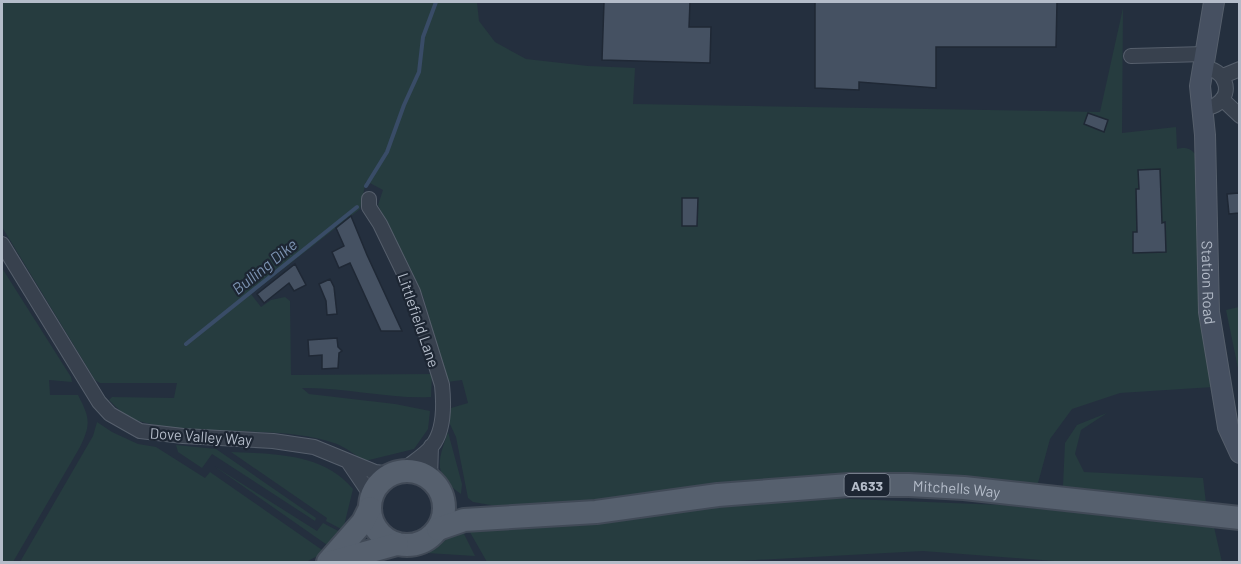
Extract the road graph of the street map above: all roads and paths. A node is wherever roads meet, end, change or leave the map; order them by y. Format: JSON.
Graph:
{"nodes":[{"id":1,"x":1214,"y":2,"type":"edge"},
{"id":2,"x":1131,"y":56,"type":"dead end"},
{"id":3,"x":1204,"y":61,"type":"junction"},
{"id":4,"x":1239,"y":69,"type":"edge"},
{"id":5,"x":1223,"y":76,"type":"junction"},
{"id":6,"x":1222,"y":99,"type":"junction"},
{"id":7,"x":1203,"y":109,"type":"junction"},
{"id":8,"x":1239,"y":116,"type":"edge"},
{"id":9,"x":369,"y":199,"type":"dead end"},
{"id":10,"x":2,"y":244,"type":"edge"},
{"id":11,"x":431,"y":446,"type":"junction"},
{"id":12,"x":1239,"y":453,"type":"edge"},
{"id":13,"x":349,"y":463,"type":"junction"},
{"id":14,"x":397,"y":473,"type":"junction"},
{"id":15,"x":434,"y":483,"type":"junction"},
{"id":16,"x":371,"y":503,"type":"junction"},
{"id":17,"x":495,"y":516,"type":"junction"},
{"id":18,"x":1239,"y":518,"type":"edge"},
{"id":19,"x":438,"y":529,"type":"junction"},
{"id":20,"x":397,"y":544,"type":"junction"},
{"id":21,"x":330,"y":562,"type":"edge"}],
"edges":[{"from":1,"to":3,"type":"main road","name":"Station Road"},
{"from":2,"to":3,"type":"street"},
{"from":3,"to":5,"type":"street"},
{"from":3,"to":7,"type":"main road","name":"Station Road"},
{"from":4,"to":5,"type":"street"},
{"from":5,"to":6,"type":"street"},
{"from":6,"to":7,"type":"street"},
{"from":6,"to":8,"type":"street"},
{"from":7,"to":12,"type":"main road","name":"Station Road"},
{"from":9,"to":11,"type":"street","name":"Littlefield Lane"},
{"from":10,"to":13,"type":"street","name":"Dove Valley Way"},
{"from":11,"to":14,"type":"street","name":"Littlefield Lane"},
{"from":11,"to":15,"type":"street","name":"Littlefield Lane"},
{"from":13,"to":14,"type":"street","name":"Dove Valley Way"},
{"from":13,"to":16,"type":"street","name":"Dove Valley Way"},
{"from":14,"to":15,"type":"main road"},
{"from":14,"to":16,"type":"main road"},
{"from":15,"to":17,"type":"main road","name":"Mitchells Way","number":"A633"},
{"from":15,"to":19,"type":"main road"},
{"from":16,"to":20,"type":"main road"},
{"from":16,"to":21,"type":"main road"},
{"from":17,"to":18,"type":"main road","name":"Mitchells Way","number":"A633"},
{"from":17,"to":19,"type":"main road","name":"Mitchells Way"},
{"from":19,"to":20,"type":"main road"},
{"from":20,"to":21,"type":"main road"}]}
